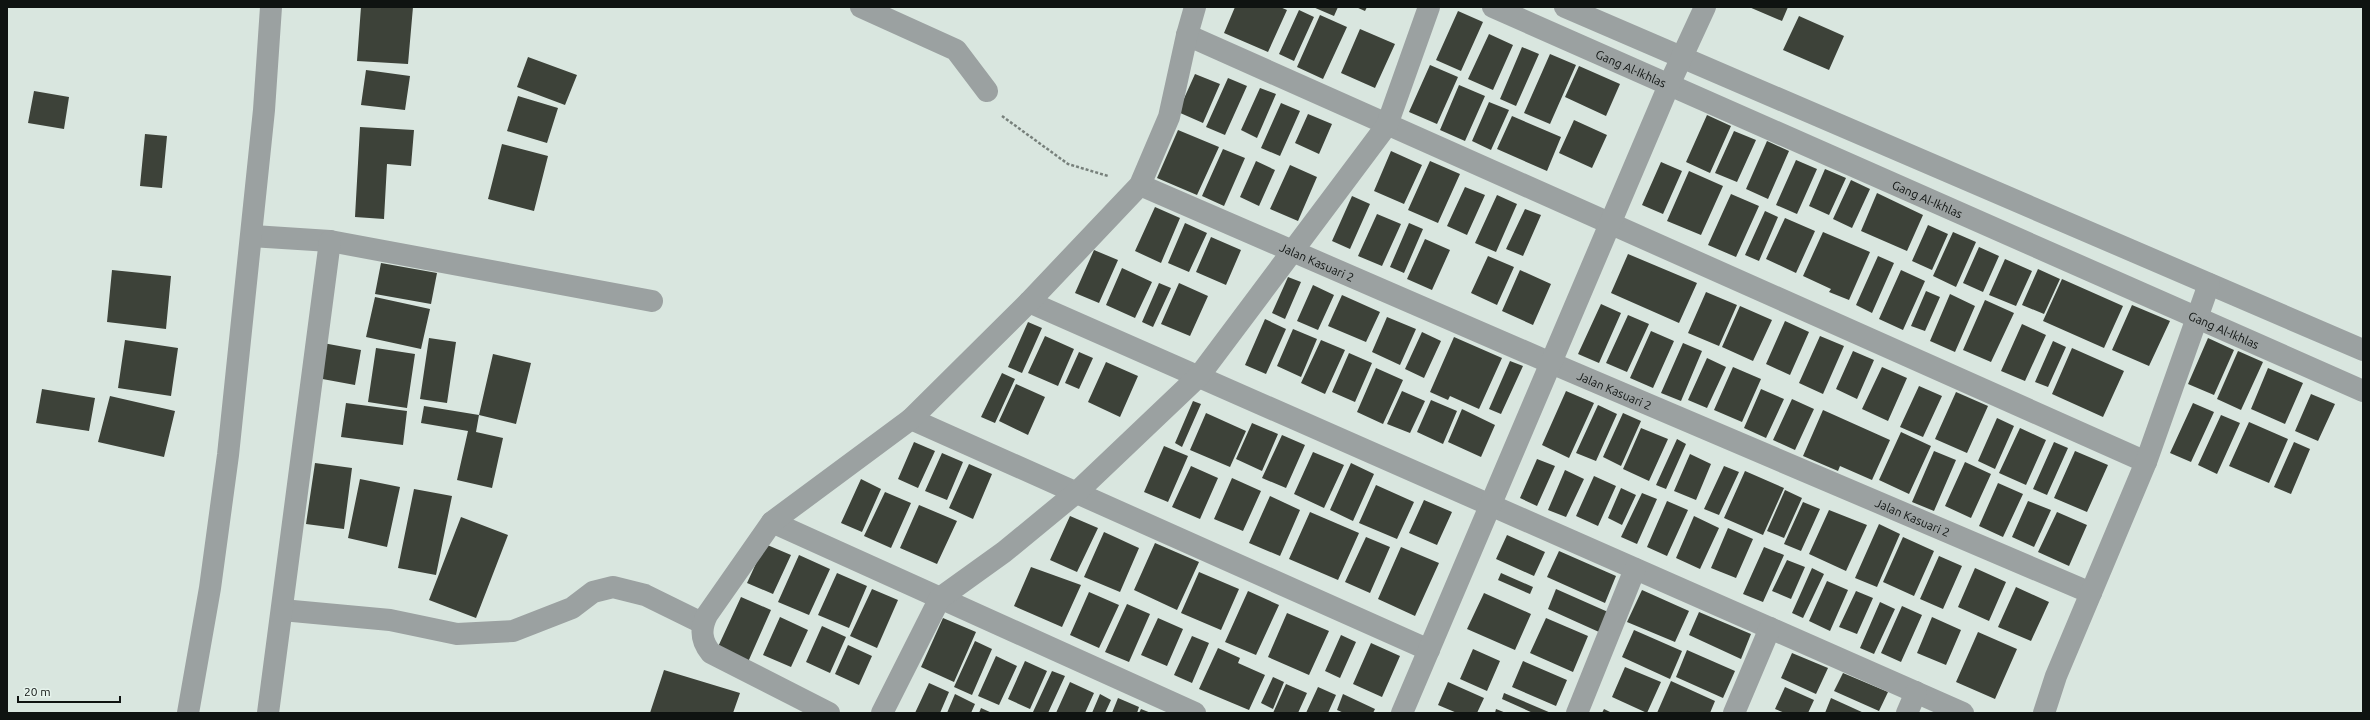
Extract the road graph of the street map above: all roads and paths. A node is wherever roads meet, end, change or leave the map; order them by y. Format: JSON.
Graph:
{"nodes":[{"id":1,"x":271,"y":7,"type":"edge"},
{"id":2,"x":861,"y":7,"type":"edge"},
{"id":3,"x":1195,"y":7,"type":"edge"},
{"id":4,"x":1429,"y":7,"type":"edge"},
{"id":5,"x":1493,"y":7,"type":"edge"},
{"id":6,"x":1565,"y":7,"type":"edge"},
{"id":7,"x":1705,"y":7,"type":"edge"},
{"id":8,"x":1186,"y":35,"type":"junction"},
{"id":9,"x":1682,"y":57,"type":"junction"},
{"id":10,"x":1669,"y":85,"type":"junction"},
{"id":11,"x":987,"y":91,"type":"joint"},
{"id":12,"x":1387,"y":125,"type":"junction"},
{"id":13,"x":1140,"y":185,"type":"junction"},
{"id":14,"x":1610,"y":224,"type":"junction"},
{"id":15,"x":258,"y":237,"type":"junction"},
{"id":16,"x":325,"y":242,"type":"junction"},
{"id":17,"x":1292,"y":252,"type":"junction"},
{"id":18,"x":2209,"y":284,"type":"junction"},
{"id":19,"x":652,"y":301,"type":"dead end"},
{"id":20,"x":1029,"y":302,"type":"junction"},
{"id":21,"x":2197,"y":318,"type":"junction"},
{"id":22,"x":2363,"y":350,"type":"edge"},
{"id":23,"x":1551,"y":364,"type":"junction"},
{"id":24,"x":1199,"y":376,"type":"junction"},
{"id":25,"x":2363,"y":391,"type":"edge"},
{"id":26,"x":912,"y":419,"type":"junction"},
{"id":27,"x":2146,"y":462,"type":"junction"},
{"id":28,"x":1077,"y":492,"type":"junction"},
{"id":29,"x":1490,"y":505,"type":"junction"},
{"id":30,"x":772,"y":522,"type":"junction"},
{"id":31,"x":1635,"y":569,"type":"junction"},
{"id":32,"x":2091,"y":593,"type":"junction"},
{"id":33,"x":940,"y":598,"type":"junction"},
{"id":34,"x":282,"y":610,"type":"junction"},
{"id":35,"x":702,"y":623,"type":"junction"},
{"id":36,"x":1770,"y":628,"type":"junction"},
{"id":37,"x":1429,"y":650,"type":"junction"},
{"id":38,"x":1916,"y":692,"type":"junction"},
{"id":39,"x":188,"y":713,"type":"edge"},
{"id":40,"x":268,"y":713,"type":"edge"},
{"id":41,"x":829,"y":713,"type":"edge"},
{"id":42,"x":882,"y":713,"type":"edge"},
{"id":43,"x":1195,"y":713,"type":"edge"},
{"id":44,"x":1402,"y":713,"type":"edge"},
{"id":45,"x":1576,"y":713,"type":"edge"},
{"id":46,"x":1734,"y":713,"type":"edge"},
{"id":47,"x":1907,"y":713,"type":"edge"},
{"id":48,"x":1963,"y":713,"type":"edge"},
{"id":49,"x":2044,"y":713,"type":"edge"}],
"edges":[{"from":1,"to":15,"type":"street"},
{"from":2,"to":11,"type":"street"},
{"from":3,"to":8,"type":"street"},
{"from":4,"to":12,"type":"street"},
{"from":5,"to":10,"type":"street","name":"Gang Al-Ikhlas"},
{"from":6,"to":9,"type":"street"},
{"from":7,"to":9,"type":"street"},
{"from":8,"to":12,"type":"street"},
{"from":8,"to":13,"type":"street"},
{"from":9,"to":10,"type":"street"},
{"from":9,"to":18,"type":"street"},
{"from":10,"to":14,"type":"street"},
{"from":10,"to":21,"type":"street","name":"Gang Al-Ikhlas"},
{"from":11,"to":13,"type":"path"},
{"from":12,"to":14,"type":"street"},
{"from":12,"to":17,"type":"street"},
{"from":13,"to":17,"type":"street","name":"Jalan Kasuari 2"},
{"from":13,"to":20,"type":"street"},
{"from":14,"to":23,"type":"street"},
{"from":14,"to":27,"type":"street"},
{"from":15,"to":16,"type":"street"},
{"from":15,"to":39,"type":"street"},
{"from":16,"to":19,"type":"street"},
{"from":16,"to":34,"type":"street"},
{"from":17,"to":23,"type":"street","name":"Jalan Kasuari 2"},
{"from":17,"to":24,"type":"street"},
{"from":18,"to":21,"type":"street"},
{"from":18,"to":22,"type":"street"},
{"from":20,"to":24,"type":"street"},
{"from":20,"to":26,"type":"street"},
{"from":21,"to":25,"type":"street","name":"Gang Al-Ikhlas"},
{"from":21,"to":27,"type":"street"},
{"from":23,"to":29,"type":"street"},
{"from":23,"to":32,"type":"street","name":"Jalan Kasuari 2"},
{"from":24,"to":28,"type":"street"},
{"from":24,"to":29,"type":"street"},
{"from":26,"to":28,"type":"street"},
{"from":26,"to":30,"type":"street"},
{"from":27,"to":32,"type":"street"},
{"from":28,"to":33,"type":"street"},
{"from":28,"to":37,"type":"street"},
{"from":29,"to":31,"type":"street"},
{"from":29,"to":37,"type":"street"},
{"from":30,"to":33,"type":"street"},
{"from":30,"to":35,"type":"street"},
{"from":31,"to":36,"type":"street"},
{"from":31,"to":45,"type":"street"},
{"from":32,"to":49,"type":"street"},
{"from":33,"to":42,"type":"street"},
{"from":33,"to":43,"type":"street"},
{"from":34,"to":35,"type":"street"},
{"from":34,"to":40,"type":"street"},
{"from":35,"to":41,"type":"street"},
{"from":36,"to":38,"type":"street"},
{"from":36,"to":46,"type":"street"},
{"from":37,"to":44,"type":"street"},
{"from":38,"to":47,"type":"street"},
{"from":38,"to":48,"type":"street"}]}
